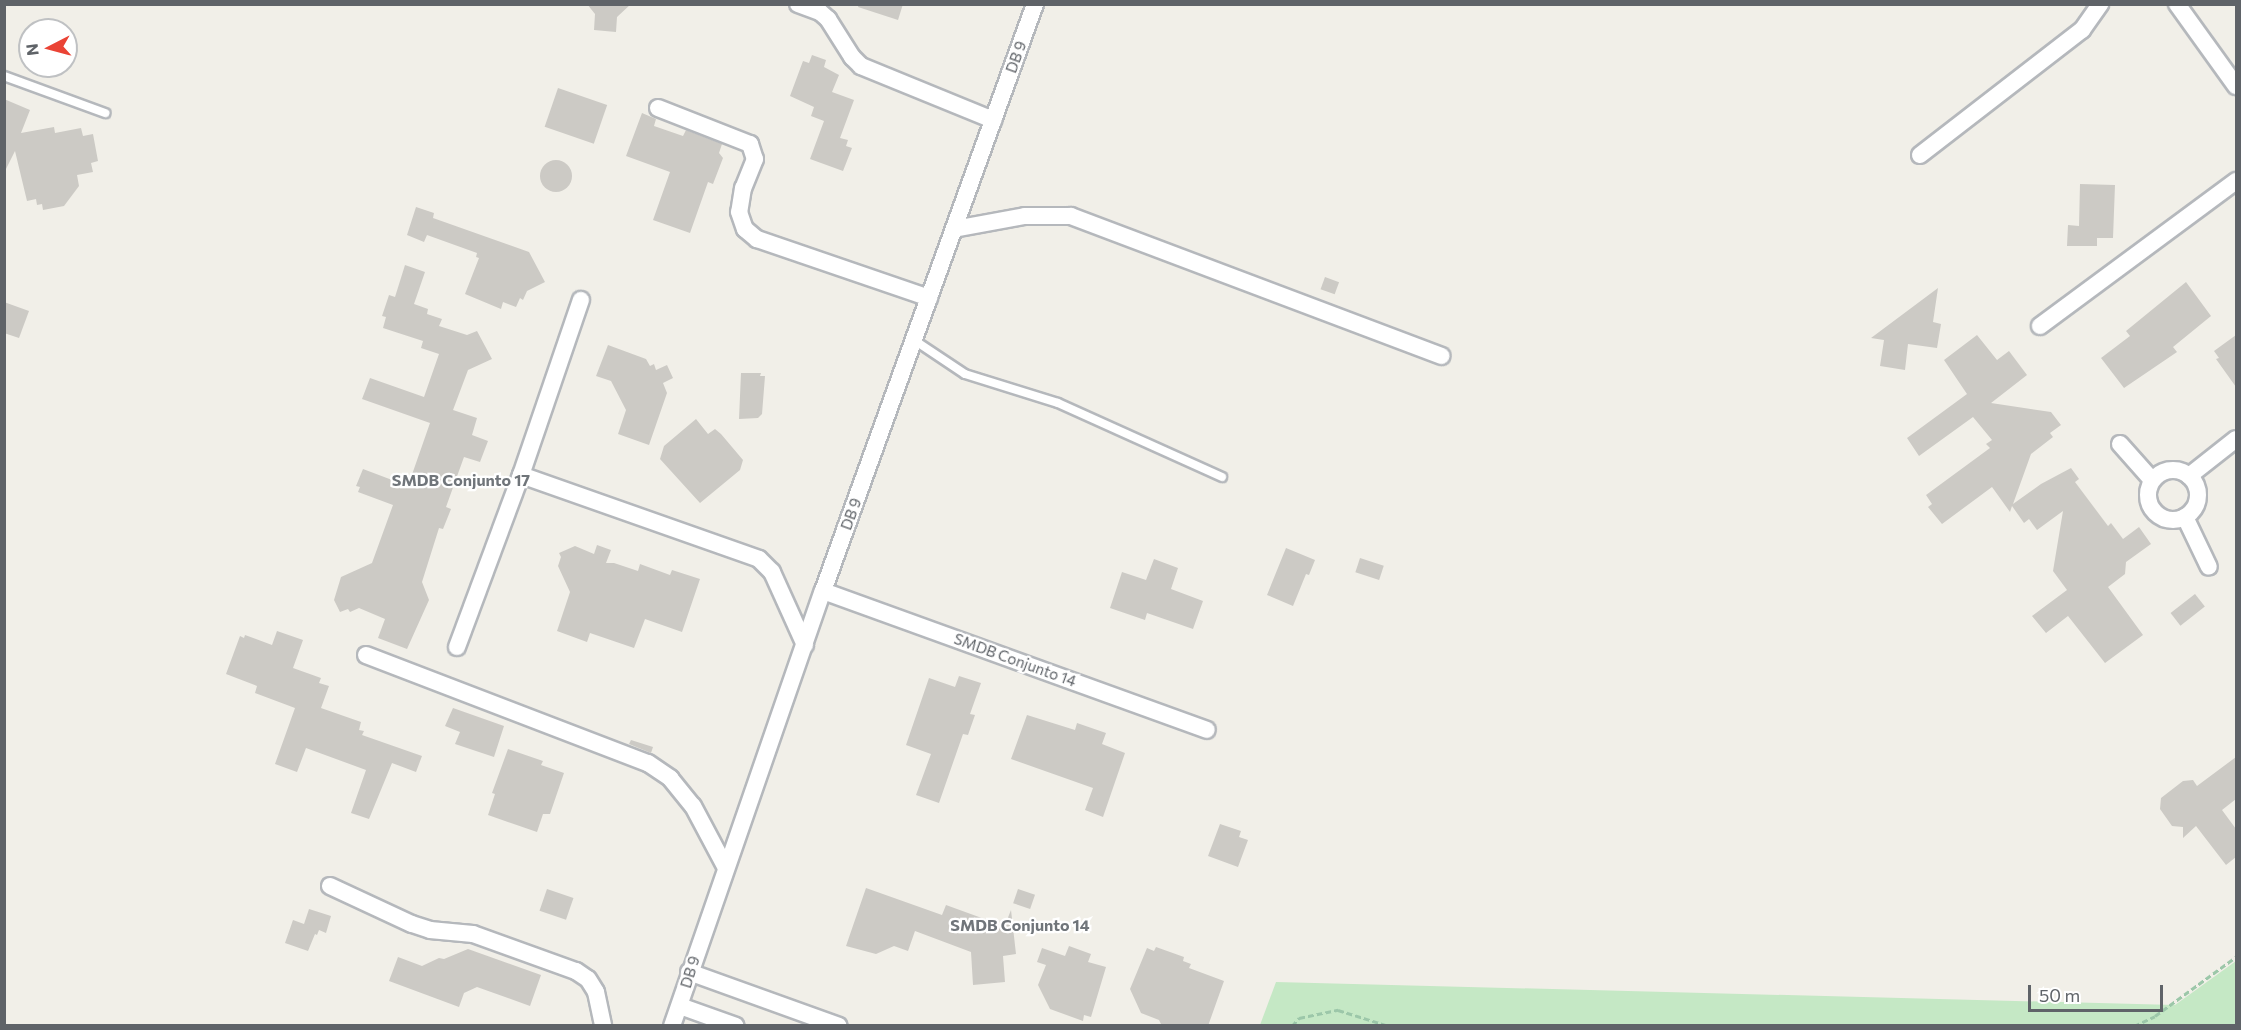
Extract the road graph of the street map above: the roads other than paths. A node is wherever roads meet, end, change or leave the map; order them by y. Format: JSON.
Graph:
{"nodes":[{"id":1,"x":798,"y":4,"type":"edge"},
{"id":2,"x":1035,"y":4,"type":"edge"},
{"id":3,"x":2100,"y":4,"type":"edge"},
{"id":4,"x":2177,"y":4,"type":"edge"},
{"id":5,"x":4,"y":76,"type":"edge"},
{"id":6,"x":2236,"y":86,"type":"edge"},
{"id":7,"x":658,"y":108,"type":"dead end"},
{"id":8,"x":105,"y":113,"type":"dead end"},
{"id":9,"x":993,"y":120,"type":"junction"},
{"id":10,"x":1920,"y":155,"type":"dead end"},
{"id":11,"x":2236,"y":165,"type":"edge"},
{"id":12,"x":2235,"y":181,"type":"edge"},
{"id":13,"x":954,"y":229,"type":"junction"},
{"id":14,"x":929,"y":298,"type":"junction"},
{"id":15,"x":581,"y":300,"type":"dead end"},
{"id":16,"x":2040,"y":326,"type":"dead end"},
{"id":17,"x":914,"y":340,"type":"junction"},
{"id":18,"x":1441,"y":356,"type":"dead end"},
{"id":19,"x":2236,"y":439,"type":"edge"},
{"id":20,"x":2120,"y":444,"type":"dead end"},
{"id":21,"x":521,"y":475,"type":"junction"},
{"id":22,"x":2189,"y":476,"type":"junction"},
{"id":23,"x":1222,"y":477,"type":"dead end"},
{"id":24,"x":2152,"y":480,"type":"junction"},
{"id":25,"x":2185,"y":517,"type":"junction"},
{"id":26,"x":2209,"y":567,"type":"dead end"},
{"id":27,"x":823,"y":591,"type":"junction"},
{"id":28,"x":805,"y":645,"type":"junction"},
{"id":29,"x":457,"y":646,"type":"dead end"},
{"id":30,"x":366,"y":655,"type":"dead end"},
{"id":31,"x":1207,"y":730,"type":"dead end"},
{"id":32,"x":726,"y":868,"type":"junction"},
{"id":33,"x":330,"y":886,"type":"dead end"},
{"id":34,"x":689,"y":972,"type":"junction"},
{"id":35,"x":680,"y":1006,"type":"junction"},
{"id":36,"x":603,"y":1026,"type":"edge"},
{"id":37,"x":672,"y":1026,"type":"edge"},
{"id":38,"x":736,"y":1026,"type":"edge"},
{"id":39,"x":839,"y":1026,"type":"edge"}],
"edges":[{"from":1,"to":9,"type":"street"},
{"from":2,"to":9,"type":"street","name":"DB 9"},
{"from":3,"to":10,"type":"street"},
{"from":4,"to":6,"type":"street"},
{"from":5,"to":8,"type":"lane"},
{"from":7,"to":14,"type":"street"},
{"from":9,"to":13,"type":"street","name":"DB 9"},
{"from":11,"to":12,"type":"street"},
{"from":12,"to":16,"type":"street"},
{"from":13,"to":14,"type":"street","name":"DB 9"},
{"from":13,"to":18,"type":"street"},
{"from":14,"to":17,"type":"street","name":"DB 9"},
{"from":15,"to":21,"type":"street"},
{"from":17,"to":23,"type":"lane"},
{"from":17,"to":27,"type":"street","name":"DB 9"},
{"from":19,"to":22,"type":"street"},
{"from":20,"to":24,"type":"street"},
{"from":21,"to":28,"type":"street"},
{"from":21,"to":29,"type":"street"},
{"from":22,"to":24,"type":"street"},
{"from":22,"to":25,"type":"street"},
{"from":24,"to":25,"type":"street"},
{"from":25,"to":26,"type":"street"},
{"from":27,"to":28,"type":"street","name":"DB 9"},
{"from":27,"to":31,"type":"street","name":"SMDB Conjunto 14"},
{"from":28,"to":32,"type":"street","name":"DB 9"},
{"from":30,"to":32,"type":"street"},
{"from":32,"to":34,"type":"street","name":"DB 9"},
{"from":33,"to":36,"type":"street"},
{"from":34,"to":35,"type":"street","name":"DB 9"},
{"from":34,"to":39,"type":"street"},
{"from":35,"to":37,"type":"street","name":"DB 9"},
{"from":35,"to":38,"type":"street"}]}
